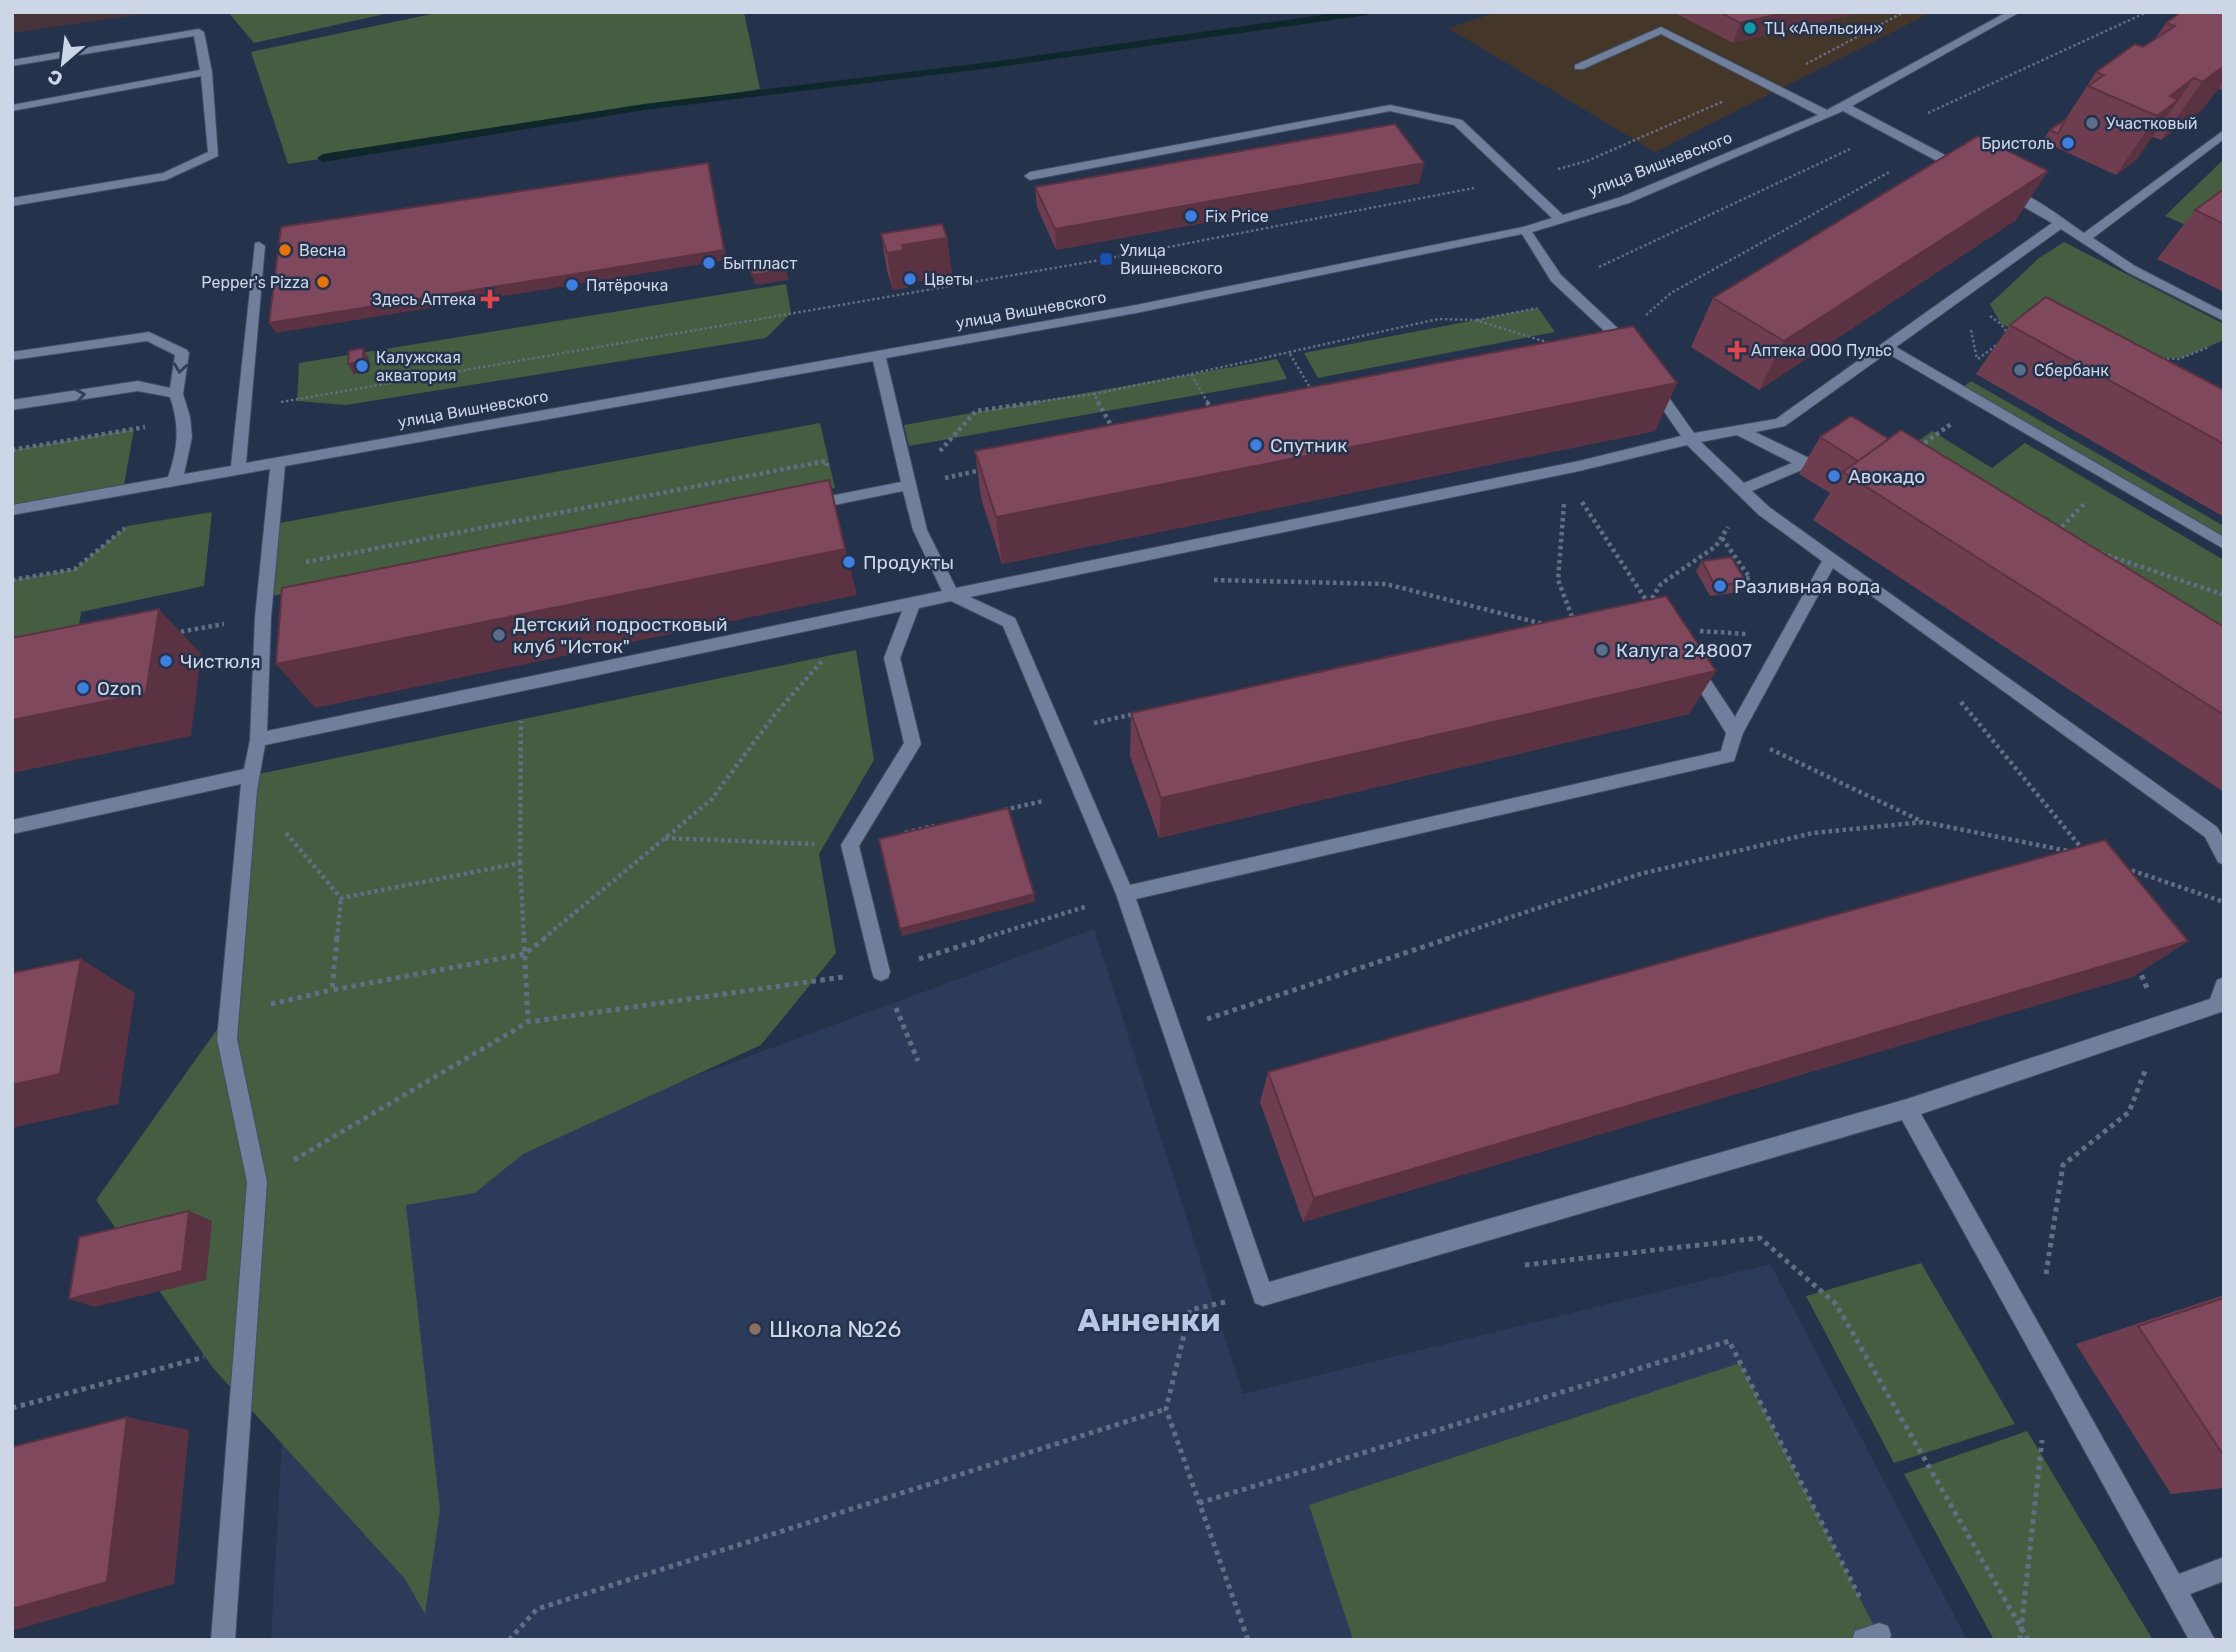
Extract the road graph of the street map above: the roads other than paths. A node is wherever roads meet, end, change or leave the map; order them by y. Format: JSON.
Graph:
{"nodes":[{"id":1,"x":2015,"y":12,"type":"edge"},
{"id":2,"x":12,"y":63,"type":"edge"},
{"id":3,"x":1579,"y":67,"type":"dead end"},
{"id":4,"x":206,"y":72,"type":"junction"},
{"id":5,"x":1843,"y":106,"type":"junction"},
{"id":6,"x":12,"y":108,"type":"edge"},
{"id":7,"x":1826,"y":116,"type":"junction"},
{"id":8,"x":2224,"y":134,"type":"edge"},
{"id":9,"x":1972,"y":174,"type":"edge"},
{"id":10,"x":1030,"y":176,"type":"dead end"},
{"id":11,"x":1994,"y":185,"type":"edge"},
{"id":12,"x":12,"y":202,"type":"edge"},
{"id":13,"x":1560,"y":219,"type":"junction"},
{"id":14,"x":2061,"y":223,"type":"junction"},
{"id":15,"x":1525,"y":230,"type":"junction"},
{"id":16,"x":2084,"y":239,"type":"junction"},
{"id":17,"x":259,"y":246,"type":"dead end"},
{"id":18,"x":2224,"y":317,"type":"edge"},
{"id":19,"x":1887,"y":347,"type":"junction"},
{"id":20,"x":877,"y":355,"type":"junction"},
{"id":21,"x":12,"y":356,"type":"edge"},
{"id":22,"x":176,"y":394,"type":"junction"},
{"id":23,"x":12,"y":405,"type":"edge"},
{"id":24,"x":1740,"y":431,"type":"junction"},
{"id":25,"x":1690,"y":439,"type":"junction"},
{"id":26,"x":278,"y":461,"type":"junction"},
{"id":27,"x":238,"y":469,"type":"junction"},
{"id":28,"x":174,"y":481,"type":"junction"},
{"id":29,"x":909,"y":485,"type":"junction"},
{"id":30,"x":1741,"y":489,"type":"junction"},
{"id":31,"x":799,"y":508,"type":"edge"},
{"id":32,"x":12,"y":510,"type":"edge"},
{"id":33,"x":2224,"y":544,"type":"edge"},
{"id":34,"x":1830,"y":561,"type":"junction"},
{"id":35,"x":952,"y":595,"type":"junction"},
{"id":36,"x":913,"y":603,"type":"junction"},
{"id":37,"x":1669,"y":630,"type":"edge"},
{"id":38,"x":1735,"y":732,"type":"junction"},
{"id":39,"x":258,"y":740,"type":"junction"},
{"id":40,"x":250,"y":782,"type":"junction"},
{"id":41,"x":12,"y":827,"type":"edge"},
{"id":42,"x":2224,"y":857,"type":"edge"},
{"id":43,"x":1125,"y":894,"type":"junction"},
{"id":44,"x":881,"y":972,"type":"road end"},
{"id":45,"x":2224,"y":986,"type":"edge"},
{"id":46,"x":1907,"y":1109,"type":"junction"},
{"id":47,"x":2224,"y":1569,"type":"edge"},
{"id":48,"x":2174,"y":1588,"type":"junction"},
{"id":49,"x":223,"y":1640,"type":"edge"},
{"id":50,"x":2203,"y":1640,"type":"edge"}],
"edges":[{"from":1,"to":5,"type":"street","name":"улица Вишневского"},
{"from":2,"to":4,"type":"street"},
{"from":3,"to":7,"type":"street"},
{"from":4,"to":6,"type":"street"},
{"from":4,"to":12,"type":"street"},
{"from":5,"to":7,"type":"street","name":"улица Вишневского"},
{"from":5,"to":9,"type":"street"},
{"from":7,"to":13,"type":"street","name":"улица Вишневского"},
{"from":8,"to":16,"type":"street"},
{"from":10,"to":13,"type":"street"},
{"from":11,"to":14,"type":"street"},
{"from":13,"to":15,"type":"street","name":"улица Вишневского"},
{"from":14,"to":16,"type":"street"},
{"from":14,"to":19,"type":"street"},
{"from":15,"to":20,"type":"street","name":"улица Вишневского"},
{"from":15,"to":25,"type":"street"},
{"from":16,"to":18,"type":"street"},
{"from":17,"to":27,"type":"street"},
{"from":19,"to":24,"type":"street"},
{"from":19,"to":33,"type":"street"},
{"from":20,"to":26,"type":"street","name":"улица Вишневского"},
{"from":20,"to":29,"type":"street"},
{"from":21,"to":22,"type":"street","one_way":true},
{"from":23,"to":22,"type":"street","one_way":true},
{"from":22,"to":28,"type":"street"},
{"from":24,"to":25,"type":"street"},
{"from":24,"to":30,"type":"street"},
{"from":25,"to":30,"type":"street"},
{"from":25,"to":35,"type":"street"},
{"from":26,"to":27,"type":"street","name":"улица Вишневского"},
{"from":26,"to":39,"type":"street"},
{"from":27,"to":28,"type":"street","name":"улица Вишневского"},
{"from":28,"to":32,"type":"street","name":"улица Вишневского"},
{"from":29,"to":31,"type":"street"},
{"from":29,"to":35,"type":"street"},
{"from":30,"to":34,"type":"street"},
{"from":34,"to":38,"type":"street"},
{"from":34,"to":42,"type":"street"},
{"from":35,"to":36,"type":"street"},
{"from":35,"to":43,"type":"street"},
{"from":36,"to":39,"type":"street"},
{"from":36,"to":44,"type":"street"},
{"from":37,"to":38,"type":"street"},
{"from":38,"to":43,"type":"street"},
{"from":39,"to":40,"type":"street"},
{"from":40,"to":41,"type":"street"},
{"from":40,"to":49,"type":"street"},
{"from":43,"to":46,"type":"street"},
{"from":45,"to":46,"type":"street"},
{"from":46,"to":48,"type":"street"},
{"from":47,"to":48,"type":"street"},
{"from":48,"to":50,"type":"street"}]}
